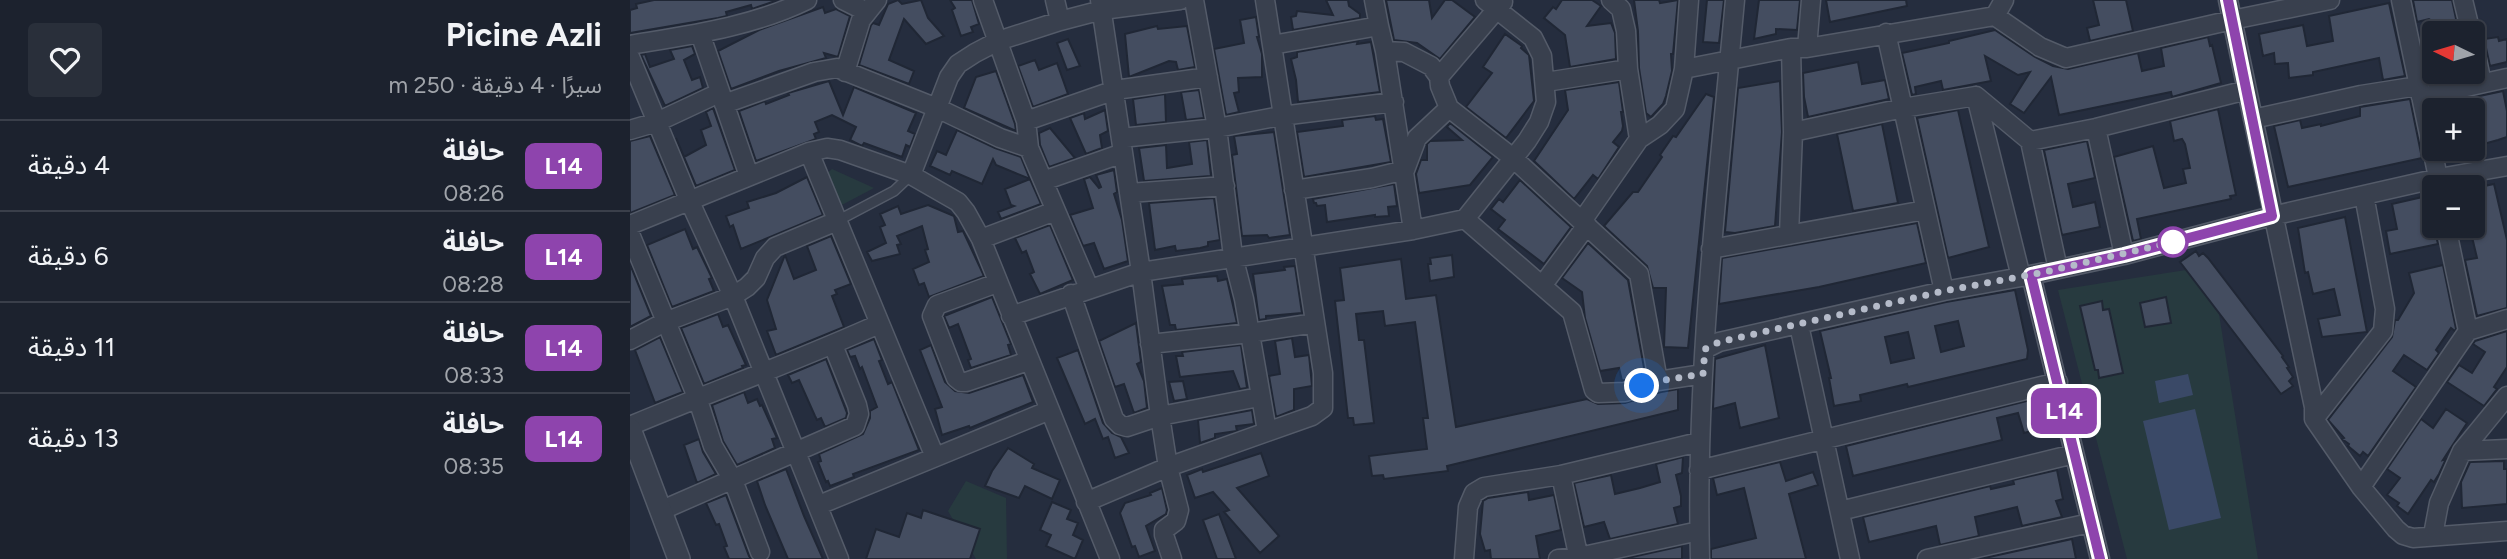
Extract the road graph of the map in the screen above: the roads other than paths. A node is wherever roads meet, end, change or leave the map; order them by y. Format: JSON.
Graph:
{"nodes":[{"id":1,"x":807,"y":0,"type":"edge"},
{"id":2,"x":843,"y":0,"type":"edge"},
{"id":3,"x":983,"y":0,"type":"edge"},
{"id":4,"x":1055,"y":0,"type":"edge"},
{"id":5,"x":1180,"y":0,"type":"edge"},
{"id":6,"x":1195,"y":0,"type":"edge"},
{"id":7,"x":1265,"y":0,"type":"edge"},
{"id":8,"x":1374,"y":0,"type":"edge"},
{"id":9,"x":1612,"y":0,"type":"edge"},
{"id":10,"x":1689,"y":0,"type":"edge"},
{"id":11,"x":1735,"y":0,"type":"edge"},
{"id":12,"x":1811,"y":0,"type":"edge"},
{"id":13,"x":2004,"y":0,"type":"edge"},
{"id":14,"x":2228,"y":0,"type":"edge"},
{"id":15,"x":2330,"y":0,"type":"edge"},
{"id":16,"x":2401,"y":0,"type":"edge"},
{"id":17,"x":2463,"y":0,"type":"edge"},
{"id":18,"x":2309,"y":2,"type":"edge"},
{"id":19,"x":1495,"y":3,"type":"edge"},
{"id":20,"x":786,"y":5,"type":"edge"},
{"id":21,"x":1101,"y":5,"type":"edge"},
{"id":22,"x":872,"y":6,"type":"edge"},
{"id":23,"x":1995,"y":16,"type":"junction"},
{"id":24,"x":2232,"y":20,"type":"junction"},
{"id":25,"x":1060,"y":21,"type":"junction"},
{"id":26,"x":2468,"y":21,"type":"edge"},
{"id":27,"x":1379,"y":26,"type":"junction"},
{"id":28,"x":700,"y":33,"type":"junction"},
{"id":29,"x":1886,"y":33,"type":"junction"},
{"id":30,"x":999,"y":41,"type":"junction"},
{"id":31,"x":630,"y":45,"type":"edge"},
{"id":32,"x":1272,"y":45,"type":"junction"},
{"id":33,"x":1799,"y":48,"type":"junction"},
{"id":34,"x":1385,"y":51,"type":"junction"},
{"id":35,"x":630,"y":57,"type":"edge"},
{"id":36,"x":1729,"y":61,"type":"junction"},
{"id":37,"x":1628,"y":69,"type":"junction"},
{"id":38,"x":1684,"y":69,"type":"junction"},
{"id":39,"x":845,"y":72,"type":"junction"},
{"id":40,"x":1208,"y":77,"type":"junction"},
{"id":41,"x":1439,"y":77,"type":"junction"},
{"id":42,"x":2507,"y":78,"type":"edge"},
{"id":43,"x":1546,"y":82,"type":"junction"},
{"id":44,"x":2485,"y":82,"type":"edge"},
{"id":45,"x":2475,"y":84,"type":"edge"},
{"id":46,"x":1115,"y":90,"type":"junction"},
{"id":47,"x":2247,"y":90,"type":"junction"},
{"id":48,"x":2419,"y":92,"type":"junction"},
{"id":49,"x":1976,"y":96,"type":"junction"},
{"id":50,"x":722,"y":99,"type":"junction"},
{"id":51,"x":1394,"y":102,"type":"junction"},
{"id":52,"x":937,"y":108,"type":"junction"},
{"id":53,"x":1450,"y":108,"type":"junction"},
{"id":54,"x":1903,"y":108,"type":"junction"},
{"id":55,"x":1281,"y":116,"type":"junction"},
{"id":56,"x":2253,"y":119,"type":"junction"},
{"id":57,"x":657,"y":121,"type":"junction"},
{"id":58,"x":1026,"y":121,"type":"junction"},
{"id":59,"x":1217,"y":128,"type":"junction"},
{"id":60,"x":2096,"y":128,"type":"junction"},
{"id":61,"x":630,"y":130,"type":"edge"},
{"id":62,"x":1793,"y":132,"type":"junction"},
{"id":63,"x":1639,"y":139,"type":"junction"},
{"id":64,"x":2031,"y":141,"type":"junction"},
{"id":65,"x":1122,"y":146,"type":"junction"},
{"id":66,"x":1029,"y":148,"type":"junction"},
{"id":67,"x":809,"y":152,"type":"junction"},
{"id":68,"x":1513,"y":158,"type":"junction"},
{"id":69,"x":2505,"y":166,"type":"edge"},
{"id":70,"x":1405,"y":170,"type":"junction"},
{"id":71,"x":911,"y":175,"type":"junction"},
{"id":72,"x":2438,"y":175,"type":"edge"},
{"id":73,"x":2471,"y":175,"type":"edge"},
{"id":74,"x":749,"y":176,"type":"junction"},
{"id":75,"x":1043,"y":181,"type":"junction"},
{"id":76,"x":2507,"y":185,"type":"edge"},
{"id":77,"x":1225,"y":186,"type":"junction"},
{"id":78,"x":2422,"y":186,"type":"edge"},
{"id":79,"x":1294,"y":190,"type":"junction"},
{"id":80,"x":1129,"y":193,"type":"junction"},
{"id":81,"x":2364,"y":195,"type":"junction"},
{"id":82,"x":690,"y":202,"type":"junction"},
{"id":83,"x":1925,"y":210,"type":"junction"},
{"id":84,"x":1055,"y":211,"type":"junction"},
{"id":85,"x":2272,"y":216,"type":"junction"},
{"id":86,"x":1465,"y":219,"type":"junction"},
{"id":87,"x":837,"y":221,"type":"junction"},
{"id":88,"x":1585,"y":223,"type":"junction"},
{"id":89,"x":630,"y":225,"type":"edge"},
{"id":90,"x":1413,"y":230,"type":"junction"},
{"id":91,"x":630,"y":234,"type":"edge"},
{"id":92,"x":1789,"y":235,"type":"junction"},
{"id":93,"x":2449,"y":238,"type":"edge"},
{"id":94,"x":981,"y":239,"type":"junction"},
{"id":95,"x":1304,"y":248,"type":"junction"},
{"id":96,"x":1711,"y":249,"type":"junction"},
{"id":97,"x":2124,"y":255,"type":"junction"},
{"id":98,"x":1233,"y":256,"type":"junction"},
{"id":99,"x":2058,"y":269,"type":"junction"},
{"id":100,"x":1141,"y":272,"type":"junction"},
{"id":101,"x":2026,"y":276,"type":"junction"},
{"id":102,"x":997,"y":282,"type":"junction"},
{"id":103,"x":1542,"y":285,"type":"junction"},
{"id":104,"x":1089,"y":288,"type":"junction"},
{"id":105,"x":1944,"y":291,"type":"junction"},
{"id":106,"x":1071,"y":294,"type":"junction"},
{"id":107,"x":733,"y":296,"type":"junction"},
{"id":108,"x":1011,"y":316,"type":"junction"},
{"id":109,"x":2507,"y":319,"type":"edge"},
{"id":110,"x":665,"y":322,"type":"junction"},
{"id":111,"x":1315,"y":323,"type":"junction"},
{"id":112,"x":879,"y":324,"type":"junction"},
{"id":113,"x":1799,"y":325,"type":"junction"},
{"id":114,"x":2468,"y":331,"type":"junction"},
{"id":115,"x":1250,"y":334,"type":"junction"},
{"id":116,"x":630,"y":340,"type":"edge"},
{"id":117,"x":1150,"y":344,"type":"junction"},
{"id":118,"x":833,"y":345,"type":"junction"},
{"id":119,"x":1705,"y":349,"type":"junction"},
{"id":120,"x":1028,"y":361,"type":"junction"},
{"id":121,"x":764,"y":373,"type":"junction"},
{"id":122,"x":1703,"y":374,"type":"junction"},
{"id":123,"x":1658,"y":381,"type":"junction"},
{"id":124,"x":2058,"y":382,"type":"junction"},
{"id":125,"x":2507,"y":396,"type":"edge"},
{"id":126,"x":697,"y":397,"type":"junction"},
{"id":127,"x":1259,"y":397,"type":"junction"},
{"id":128,"x":1050,"y":410,"type":"junction"},
{"id":129,"x":1160,"y":416,"type":"junction"},
{"id":130,"x":2314,"y":419,"type":"junction"},
{"id":131,"x":630,"y":428,"type":"edge"},
{"id":132,"x":1267,"y":431,"type":"junction"},
{"id":133,"x":1825,"y":440,"type":"junction"},
{"id":134,"x":1699,"y":442,"type":"junction"},
{"id":135,"x":2507,"y":449,"type":"edge"},
{"id":136,"x":2462,"y":451,"type":"junction"},
{"id":137,"x":795,"y":452,"type":"junction"},
{"id":138,"x":2074,"y":454,"type":"junction"},
{"id":139,"x":935,"y":457,"type":"junction"},
{"id":140,"x":1168,"y":467,"type":"junction"},
{"id":141,"x":1699,"y":470,"type":"junction"},
{"id":142,"x":1561,"y":475,"type":"junction"},
{"id":143,"x":733,"y":480,"type":"junction"},
{"id":144,"x":2361,"y":487,"type":"junction"},
{"id":145,"x":1086,"y":502,"type":"junction"},
{"id":146,"x":818,"y":505,"type":"junction"},
{"id":147,"x":660,"y":511,"type":"junction"},
{"id":148,"x":1840,"y":512,"type":"junction"},
{"id":149,"x":2091,"y":523,"type":"junction"},
{"id":150,"x":1699,"y":531,"type":"junction"},
{"id":151,"x":2507,"y":531,"type":"edge"},
{"id":152,"x":2433,"y":535,"type":"junction"},
{"id":153,"x":760,"y":552,"type":"dead end"},
{"id":154,"x":1579,"y":558,"type":"edge"},
{"id":155,"x":679,"y":559,"type":"edge"},
{"id":156,"x":839,"y":559,"type":"edge"},
{"id":157,"x":1110,"y":559,"type":"edge"},
{"id":158,"x":1172,"y":559,"type":"edge"},
{"id":159,"x":1464,"y":559,"type":"edge"},
{"id":160,"x":1558,"y":559,"type":"edge"},
{"id":161,"x":1700,"y":559,"type":"edge"},
{"id":162,"x":1850,"y":559,"type":"edge"},
{"id":163,"x":1927,"y":559,"type":"edge"},
{"id":164,"x":2100,"y":559,"type":"edge"}],
"edges":[{"from":1,"to":20,"type":"street"},
{"from":2,"to":22,"type":"street"},
{"from":3,"to":30,"type":"street"},
{"from":4,"to":25,"type":"street"},
{"from":5,"to":21,"type":"street"},
{"from":6,"to":40,"type":"street"},
{"from":7,"to":32,"type":"street"},
{"from":8,"to":27,"type":"street"},
{"from":9,"to":37,"type":"street"},
{"from":10,"to":38,"type":"street"},
{"from":11,"to":36,"type":"street"},
{"from":12,"to":33,"type":"street"},
{"from":13,"to":23,"type":"street"},
{"from":14,"to":24,"type":"street"},
{"from":15,"to":18,"type":"street"},
{"from":16,"to":48,"type":"street"},
{"from":17,"to":26,"type":"street"},
{"from":18,"to":24,"type":"street"},
{"from":19,"to":41,"type":"street"},
{"from":19,"to":43,"type":"street"},
{"from":20,"to":28,"type":"street"},
{"from":21,"to":25,"type":"street"},
{"from":21,"to":46,"type":"street"},
{"from":22,"to":39,"type":"street"},
{"from":23,"to":24,"type":"street"},
{"from":23,"to":29,"type":"street"},
{"from":24,"to":47,"type":"street"},
{"from":25,"to":30,"type":"street"},
{"from":27,"to":32,"type":"street"},
{"from":27,"to":34,"type":"street"},
{"from":28,"to":31,"type":"street"},
{"from":28,"to":50,"type":"street"},
{"from":29,"to":33,"type":"street"},
{"from":29,"to":54,"type":"street"},
{"from":30,"to":52,"type":"street"},
{"from":30,"to":58,"type":"street"},
{"from":32,"to":55,"type":"street"},
{"from":33,"to":36,"type":"street"},
{"from":33,"to":62,"type":"street"},
{"from":34,"to":41,"type":"street"},
{"from":34,"to":51,"type":"street"},
{"from":35,"to":57,"type":"street"},
{"from":36,"to":38,"type":"street"},
{"from":36,"to":96,"type":"street"},
{"from":37,"to":43,"type":"street"},
{"from":37,"to":63,"type":"street"},
{"from":38,"to":63,"type":"street"},
{"from":39,"to":50,"type":"street"},
{"from":39,"to":52,"type":"street"},
{"from":40,"to":46,"type":"street"},
{"from":40,"to":59,"type":"street"},
{"from":41,"to":53,"type":"street"},
{"from":42,"to":44,"type":"street"},
{"from":43,"to":68,"type":"street"},
{"from":45,"to":48,"type":"street"},
{"from":46,"to":58,"type":"street"},
{"from":46,"to":65,"type":"street"},
{"from":47,"to":56,"type":"street"},
{"from":47,"to":60,"type":"street"},
{"from":48,"to":56,"type":"street"},
{"from":48,"to":72,"type":"street"},
{"from":49,"to":54,"type":"street"},
{"from":49,"to":64,"type":"street"},
{"from":49,"to":101,"type":"street"},
{"from":50,"to":57,"type":"street"},
{"from":50,"to":74,"type":"street"},
{"from":51,"to":55,"type":"street"},
{"from":51,"to":70,"type":"street"},
{"from":52,"to":66,"type":"street"},
{"from":52,"to":71,"type":"street"},
{"from":53,"to":68,"type":"street"},
{"from":53,"to":70,"type":"street"},
{"from":54,"to":62,"type":"street"},
{"from":54,"to":83,"type":"street"},
{"from":55,"to":59,"type":"street"},
{"from":55,"to":79,"type":"street"},
{"from":56,"to":85,"type":"street"},
{"from":57,"to":61,"type":"street"},
{"from":57,"to":82,"type":"street"},
{"from":58,"to":66,"type":"street"},
{"from":59,"to":65,"type":"street"},
{"from":59,"to":77,"type":"street"},
{"from":60,"to":64,"type":"street"},
{"from":60,"to":97,"type":"street"},
{"from":62,"to":92,"type":"street"},
{"from":63,"to":88,"type":"street"},
{"from":64,"to":99,"type":"street"},
{"from":65,"to":75,"type":"street"},
{"from":65,"to":80,"type":"street"},
{"from":66,"to":75,"type":"street"},
{"from":67,"to":71,"type":"street"},
{"from":67,"to":74,"type":"street"},
{"from":67,"to":87,"type":"street"},
{"from":68,"to":86,"type":"street"},
{"from":68,"to":88,"type":"street"},
{"from":69,"to":73,"type":"street"},
{"from":69,"to":76,"type":"street"},
{"from":70,"to":79,"type":"street"},
{"from":70,"to":90,"type":"street"},
{"from":71,"to":87,"type":"lane"},
{"from":71,"to":94,"type":"street"},
{"from":74,"to":82,"type":"street"},
{"from":75,"to":84,"type":"street"},
{"from":77,"to":80,"type":"street"},
{"from":77,"to":98,"type":"street"},
{"from":78,"to":81,"type":"street"},
{"from":79,"to":95,"type":"street"},
{"from":80,"to":100,"type":"street"},
{"from":81,"to":85,"type":"street"},
{"from":81,"to":130,"type":"street"},
{"from":82,"to":89,"type":"street"},
{"from":82,"to":107,"type":"street"},
{"from":83,"to":92,"type":"street"},
{"from":83,"to":105,"type":"street"},
{"from":84,"to":94,"type":"street"},
{"from":84,"to":104,"type":"street"},
{"from":85,"to":97,"type":"street"},
{"from":85,"to":130,"type":"street"},
{"from":86,"to":90,"type":"street"},
{"from":86,"to":103,"type":"street"},
{"from":87,"to":107,"type":"street"},
{"from":87,"to":112,"type":"street"},
{"from":88,"to":103,"type":"street"},
{"from":88,"to":123,"type":"street"},
{"from":90,"to":95,"type":"street"},
{"from":91,"to":110,"type":"street"},
{"from":92,"to":96,"type":"street"},
{"from":93,"to":114,"type":"street"},
{"from":94,"to":102,"type":"street"},
{"from":95,"to":98,"type":"street"},
{"from":95,"to":111,"type":"street"},
{"from":96,"to":119,"type":"street"},
{"from":97,"to":99,"type":"street"},
{"from":98,"to":100,"type":"street"},
{"from":98,"to":115,"type":"street"},
{"from":99,"to":101,"type":"street"},
{"from":100,"to":104,"type":"street"},
{"from":100,"to":117,"type":"street"},
{"from":101,"to":105,"type":"street"},
{"from":101,"to":124,"type":"street"},
{"from":102,"to":108,"type":"street"},
{"from":102,"to":120,"type":"street"},
{"from":103,"to":123,"type":"street"},
{"from":104,"to":106,"type":"street"},
{"from":105,"to":113,"type":"street"},
{"from":106,"to":108,"type":"street"},
{"from":106,"to":129,"type":"street"},
{"from":107,"to":110,"type":"street"},
{"from":107,"to":121,"type":"street"},
{"from":108,"to":120,"type":"street"},
{"from":109,"to":114,"type":"street"},
{"from":110,"to":116,"type":"street"},
{"from":110,"to":126,"type":"street"},
{"from":111,"to":115,"type":"street"},
{"from":111,"to":132,"type":"street"},
{"from":112,"to":118,"type":"street"},
{"from":112,"to":139,"type":"street"},
{"from":113,"to":119,"type":"street"},
{"from":113,"to":133,"type":"street"},
{"from":114,"to":144,"type":"street"},
{"from":115,"to":117,"type":"street"},
{"from":115,"to":127,"type":"street"},
{"from":117,"to":129,"type":"street"},
{"from":118,"to":121,"type":"street"},
{"from":118,"to":137,"type":"street"},
{"from":119,"to":122,"type":"street"},
{"from":120,"to":128,"type":"street"},
{"from":121,"to":126,"type":"street"},
{"from":121,"to":137,"type":"street"},
{"from":122,"to":123,"type":"street"},
{"from":122,"to":134,"type":"street"},
{"from":124,"to":133,"type":"street"},
{"from":124,"to":138,"type":"street"},
{"from":125,"to":136,"type":"street"},
{"from":126,"to":131,"type":"street"},
{"from":126,"to":143,"type":"street"},
{"from":127,"to":129,"type":"street"},
{"from":127,"to":132,"type":"street"},
{"from":128,"to":139,"type":"street"},
{"from":128,"to":145,"type":"street"},
{"from":129,"to":140,"type":"street"},
{"from":130,"to":144,"type":"street"},
{"from":131,"to":147,"type":"street"},
{"from":132,"to":140,"type":"street"},
{"from":133,"to":141,"type":"street"},
{"from":133,"to":148,"type":"street"},
{"from":134,"to":141,"type":"street"},
{"from":134,"to":142,"type":"street"},
{"from":135,"to":136,"type":"street"},
{"from":136,"to":152,"type":"street"},
{"from":137,"to":143,"type":"street"},
{"from":137,"to":146,"type":"street"},
{"from":138,"to":148,"type":"street"},
{"from":138,"to":149,"type":"street"},
{"from":139,"to":146,"type":"street"},
{"from":140,"to":145,"type":"street"},
{"from":140,"to":158,"type":"street"},
{"from":141,"to":150,"type":"street"},
{"from":142,"to":154,"type":"street"},
{"from":142,"to":159,"type":"street"},
{"from":143,"to":147,"type":"street"},
{"from":143,"to":153,"type":"street"},
{"from":144,"to":152,"type":"street"},
{"from":145,"to":157,"type":"street"},
{"from":146,"to":156,"type":"street"},
{"from":147,"to":155,"type":"street"},
{"from":148,"to":162,"type":"street"},
{"from":149,"to":163,"type":"street"},
{"from":149,"to":164,"type":"street"},
{"from":150,"to":154,"type":"street"},
{"from":150,"to":161,"type":"street"},
{"from":151,"to":152,"type":"street"},
{"from":154,"to":160,"type":"street"}]}
